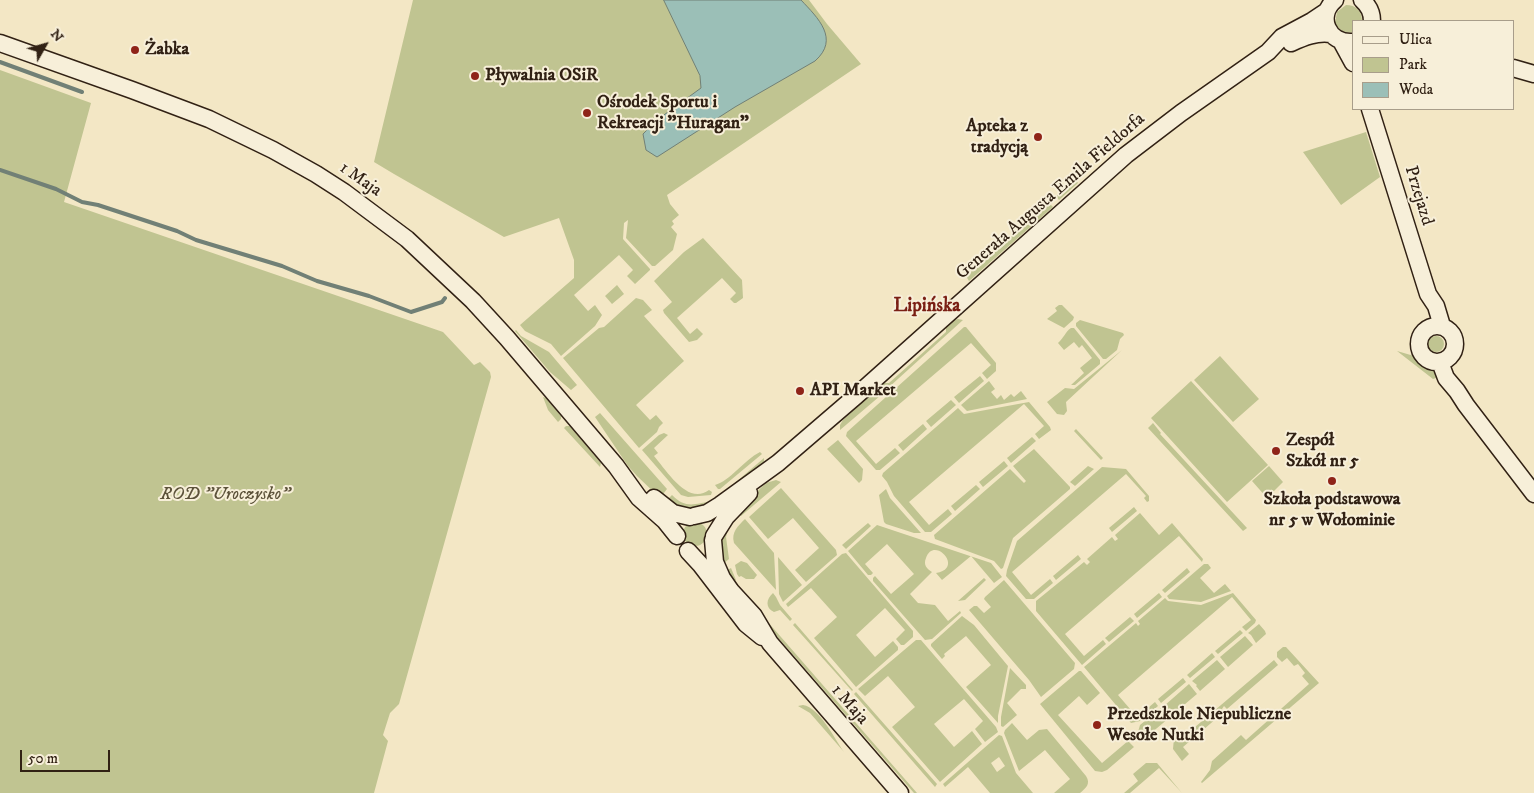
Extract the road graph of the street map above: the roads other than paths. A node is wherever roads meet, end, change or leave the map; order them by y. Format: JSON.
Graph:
{"nodes":[{"id":1,"x":1362,"y":0,"type":"edge"},
{"id":2,"x":1331,"y":4,"type":"edge"},
{"id":3,"x":1373,"y":20,"type":"edge"},
{"id":4,"x":1342,"y":39,"type":"edge"},
{"id":5,"x":0,"y":43,"type":"edge"},
{"id":6,"x":1268,"y":52,"type":"junction"},
{"id":7,"x":1352,"y":61,"type":"edge"},
{"id":8,"x":1514,"y":68,"type":"edge"},
{"id":9,"x":1534,"y":74,"type":"edge"},
{"id":10,"x":1370,"y":110,"type":"edge"},
{"id":11,"x":1436,"y":326,"type":"junction"},
{"id":12,"x":1445,"y":358,"type":"junction"},
{"id":13,"x":778,"y":463,"type":"junction"},
{"id":14,"x":616,"y":466,"type":"junction"},
{"id":15,"x":1534,"y":494,"type":"edge"},
{"id":16,"x":692,"y":516,"type":"junction"},
{"id":17,"x":677,"y":536,"type":"junction"},
{"id":18,"x":713,"y":538,"type":"junction"},
{"id":19,"x":688,"y":551,"type":"junction"},
{"id":20,"x":770,"y":643,"type":"junction"},
{"id":21,"x":900,"y":793,"type":"edge"}],
"edges":[{"from":1,"to":3,"type":"street"},
{"from":2,"to":4,"type":"street"},
{"from":2,"to":6,"type":"street","name":"Generała Augusta Emila Fieldorfa"},
{"from":4,"to":6,"type":"street","name":"Generała Augusta Emila Fieldorfa"},
{"from":4,"to":7,"type":"street"},
{"from":5,"to":14,"type":"street","name":"1 Maja"},
{"from":6,"to":13,"type":"street","name":"Generała Augusta Emila Fieldorfa"},
{"from":8,"to":9,"type":"street"},
{"from":10,"to":11,"type":"street","name":"Przejazd"},
{"from":11,"to":12,"type":"street"},
{"from":11,"to":12,"type":"street"},
{"from":12,"to":15,"type":"street"},
{"from":13,"to":16,"type":"street","name":"Generała Augusta Emila Fieldorfa"},
{"from":13,"to":18,"type":"street","name":"Generała Augusta Emila Fieldorfa"},
{"from":14,"to":16,"type":"street","name":"1 Maja"},
{"from":14,"to":17,"type":"street","name":"1 Maja"},
{"from":16,"to":17,"type":"street"},
{"from":16,"to":18,"type":"street"},
{"from":17,"to":19,"type":"street"},
{"from":18,"to":19,"type":"street"},
{"from":18,"to":20,"type":"street","name":"1 Maja"},
{"from":19,"to":20,"type":"street","name":"1 Maja"},
{"from":20,"to":21,"type":"street","name":"1 Maja"}]}
